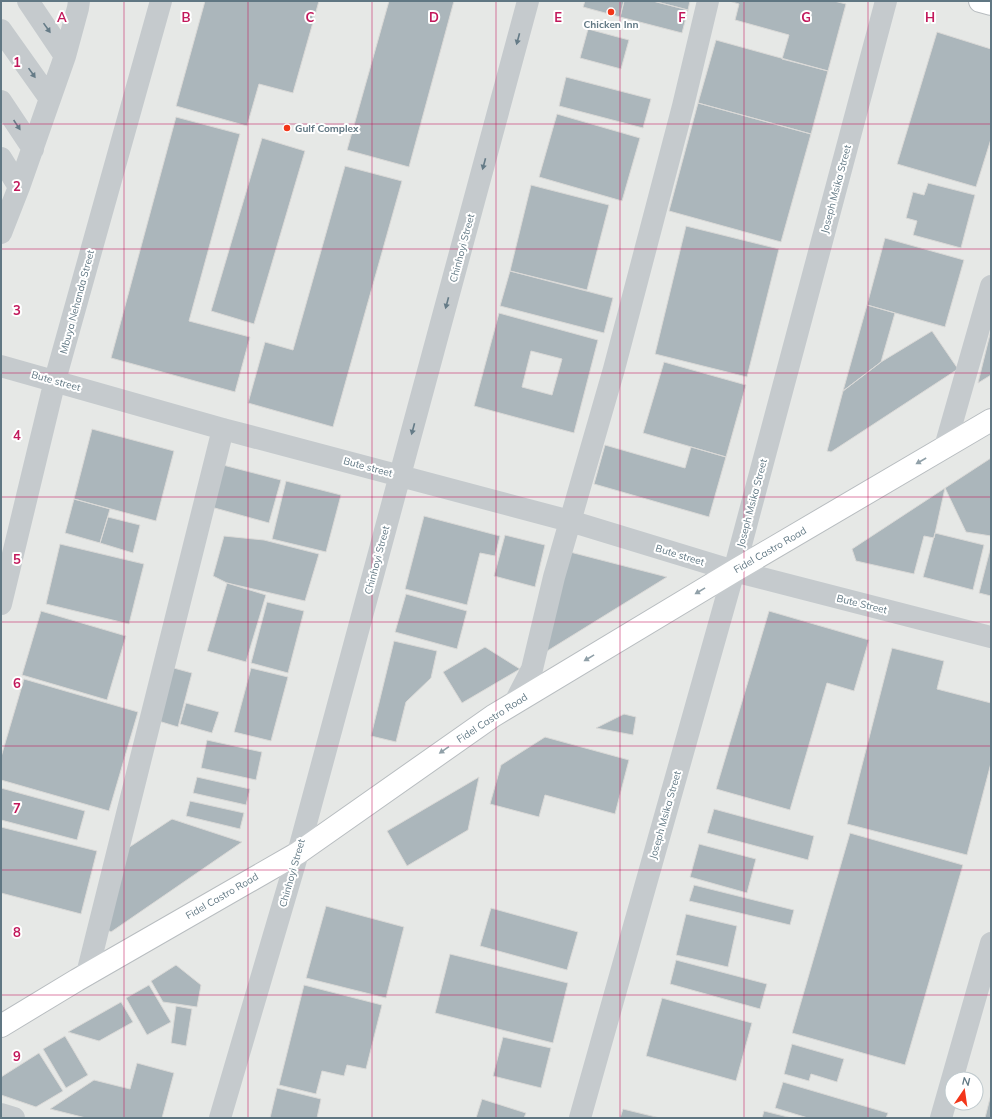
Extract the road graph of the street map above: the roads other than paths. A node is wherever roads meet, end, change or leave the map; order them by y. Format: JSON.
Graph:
{"nodes":[{"id":1,"x":28,"y":1,"type":"edge"},
{"id":2,"x":161,"y":1,"type":"edge"},
{"id":3,"x":528,"y":1,"type":"edge"},
{"id":4,"x":708,"y":1,"type":"edge"},
{"id":5,"x":886,"y":1,"type":"edge"},
{"id":6,"x":980,"y":1,"type":"edge"},
{"id":7,"x":77,"y":3,"type":"edge"},
{"id":8,"x":991,"y":4,"type":"edge"},
{"id":9,"x":1,"y":30,"type":"edge"},
{"id":10,"x":66,"y":56,"type":"junction"},
{"id":11,"x":50,"y":99,"type":"junction"},
{"id":12,"x":1,"y":101,"type":"edge"},
{"id":13,"x":33,"y":149,"type":"junction"},
{"id":14,"x":1,"y":158,"type":"edge"},
{"id":15,"x":19,"y":187,"type":"junction"},
{"id":16,"x":2,"y":225,"type":"edge"},
{"id":17,"x":991,"y":286,"type":"edge"},
{"id":18,"x":1,"y":366,"type":"edge"},
{"id":19,"x":56,"y":380,"type":"junction"},
{"id":20,"x":991,"y":420,"type":"edge"},
{"id":21,"x":223,"y":429,"type":"junction"},
{"id":22,"x":945,"y":448,"type":"junction"},
{"id":23,"x":400,"y":476,"type":"junction"},
{"id":24,"x":570,"y":521,"type":"junction"},
{"id":25,"x":734,"y":571,"type":"junction"},
{"id":26,"x":1,"y":604,"type":"edge"},
{"id":27,"x":991,"y":637,"type":"edge"},
{"id":28,"x":515,"y":702,"type":"junction"},
{"id":29,"x":298,"y":853,"type":"junction"},
{"id":30,"x":991,"y":943,"type":"edge"},
{"id":31,"x":87,"y":974,"type":"junction"},
{"id":32,"x":1,"y":1026,"type":"edge"},
{"id":33,"x":1,"y":1114,"type":"edge"},
{"id":34,"x":14,"y":1118,"type":"edge"},
{"id":35,"x":220,"y":1118,"type":"edge"},
{"id":36,"x":580,"y":1118,"type":"edge"},
{"id":37,"x":941,"y":1118,"type":"edge"}],
"edges":[{"from":1,"to":10,"type":"street","one_way":true},
{"from":2,"to":19,"type":"street","name":"Mbuya Nehanda Street"},
{"from":3,"to":23,"type":"street","name":"Chinhoyi Street","one_way":true},
{"from":4,"to":24,"type":"street"},
{"from":5,"to":25,"type":"street","name":"Joseph Msika Street"},
{"from":6,"to":8,"type":"main road"},
{"from":7,"to":10,"type":"street"},
{"from":9,"to":11,"type":"street","one_way":true},
{"from":10,"to":11,"type":"street"},
{"from":11,"to":13,"type":"street"},
{"from":12,"to":13,"type":"street","one_way":true},
{"from":13,"to":15,"type":"street"},
{"from":14,"to":15,"type":"street"},
{"from":15,"to":16,"type":"street"},
{"from":17,"to":22,"type":"street"},
{"from":18,"to":19,"type":"street","name":"Bute street"},
{"from":19,"to":21,"type":"street","name":"Bute street"},
{"from":19,"to":26,"type":"street","name":"Mbuya Nehanda Street"},
{"from":20,"to":22,"type":"main road","name":"Fidel Castro Road"},
{"from":21,"to":23,"type":"street","name":"Bute street"},
{"from":21,"to":31,"type":"street"},
{"from":22,"to":25,"type":"main road","name":"Fidel Castro Road","one_way":true},
{"from":23,"to":24,"type":"street","name":"Bute street"},
{"from":23,"to":29,"type":"street","name":"Chinhoyi Street"},
{"from":24,"to":25,"type":"street","name":"Bute street"},
{"from":24,"to":28,"type":"street"},
{"from":25,"to":27,"type":"street","name":"Bute Street"},
{"from":25,"to":28,"type":"main road","name":"Fidel Castro Road","one_way":true},
{"from":25,"to":36,"type":"street","name":"Joseph Msika Street"},
{"from":28,"to":29,"type":"main road","name":"Fidel Castro Road","one_way":true},
{"from":29,"to":31,"type":"main road","name":"Fidel Castro Road"},
{"from":29,"to":35,"type":"street","name":"Chinhoyi Street"},
{"from":30,"to":37,"type":"street"},
{"from":31,"to":32,"type":"main road","name":"Fidel Castro Road"},
{"from":33,"to":34,"type":"street"}]}
